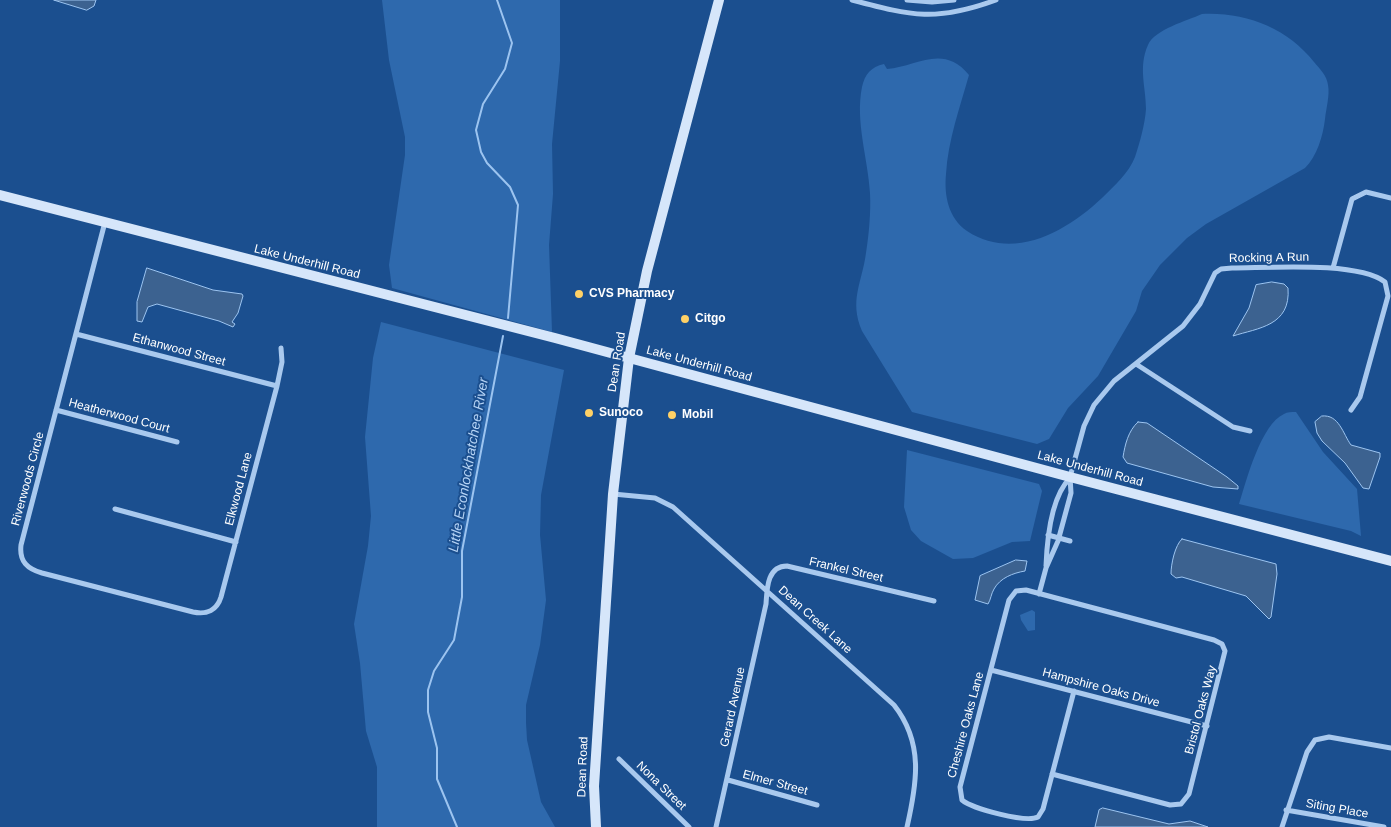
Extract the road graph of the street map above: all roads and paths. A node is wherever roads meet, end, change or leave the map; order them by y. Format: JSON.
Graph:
{"nodes":[{"id":1,"x":719,"y":0,"type":"edge"},
{"id":2,"x":852,"y":0,"type":"edge"},
{"id":3,"x":907,"y":0,"type":"edge"},
{"id":4,"x":954,"y":0,"type":"edge"},
{"id":5,"x":996,"y":0,"type":"edge"},
{"id":6,"x":0,"y":196,"type":"edge"},
{"id":7,"x":1391,"y":198,"type":"edge"},
{"id":8,"x":105,"y":222,"type":"junction"},
{"id":9,"x":1333,"y":268,"type":"junction"},
{"id":10,"x":76,"y":334,"type":"junction"},
{"id":11,"x":280,"y":348,"type":"dead end"},
{"id":12,"x":629,"y":358,"type":"junction"},
{"id":13,"x":1136,"y":364,"type":"junction"},
{"id":14,"x":277,"y":386,"type":"junction"},
{"id":15,"x":56,"y":410,"type":"junction"},
{"id":16,"x":1351,"y":410,"type":"dead end"},
{"id":17,"x":1250,"y":431,"type":"dead end"},
{"id":18,"x":177,"y":442,"type":"dead end"},
{"id":19,"x":1070,"y":477,"type":"junction"},
{"id":20,"x":613,"y":494,"type":"junction"},
{"id":21,"x":114,"y":509,"type":"dead end"},
{"id":22,"x":1048,"y":536,"type":"junction"},
{"id":23,"x":1059,"y":538,"type":"junction"},
{"id":24,"x":1070,"y":541,"type":"dead end"},
{"id":25,"x":236,"y":542,"type":"junction"},
{"id":26,"x":1391,"y":561,"type":"edge"},
{"id":27,"x":1046,"y":568,"type":"junction"},
{"id":28,"x":767,"y":590,"type":"junction"},
{"id":29,"x":1039,"y":594,"type":"junction"},
{"id":30,"x":221,"y":597,"type":"joint"},
{"id":31,"x":934,"y":601,"type":"dead end"},
{"id":32,"x":990,"y":670,"type":"junction"},
{"id":33,"x":1074,"y":691,"type":"junction"},
{"id":34,"x":1207,"y":726,"type":"junction"},
{"id":35,"x":1391,"y":748,"type":"edge"},
{"id":36,"x":619,"y":759,"type":"dead end"},
{"id":37,"x":1052,"y":774,"type":"junction"},
{"id":38,"x":728,"y":780,"type":"junction"},
{"id":39,"x":817,"y":805,"type":"dead end"},
{"id":40,"x":1286,"y":810,"type":"junction"},
{"id":41,"x":1363,"y":825,"type":"edge"},
{"id":42,"x":596,"y":827,"type":"edge"},
{"id":43,"x":689,"y":827,"type":"edge"},
{"id":44,"x":716,"y":827,"type":"edge"},
{"id":45,"x":907,"y":827,"type":"edge"},
{"id":46,"x":1282,"y":827,"type":"edge"},
{"id":47,"x":1384,"y":827,"type":"edge"}],
"edges":[{"from":1,"to":12,"type":"street","name":"Dean Road"},
{"from":2,"to":5,"type":"street"},
{"from":3,"to":4,"type":"street"},
{"from":6,"to":8,"type":"street","name":"Lake Underhill Road"},
{"from":7,"to":9,"type":"street"},
{"from":8,"to":10,"type":"street","name":"Riverwoods Circle"},
{"from":8,"to":12,"type":"street","name":"Lake Underhill Road"},
{"from":9,"to":13,"type":"street","name":"Rocking A Run"},
{"from":9,"to":16,"type":"street","name":"Rocking A Run"},
{"from":10,"to":14,"type":"street","name":"Ethanwood Street"},
{"from":10,"to":15,"type":"street","name":"Riverwoods Circle"},
{"from":11,"to":14,"type":"street","name":"Elkwood Lane"},
{"from":12,"to":19,"type":"street","name":"Lake Underhill Road"},
{"from":12,"to":20,"type":"street","name":"Dean Road"},
{"from":13,"to":17,"type":"street"},
{"from":13,"to":19,"type":"street","name":"Rocking A Run"},
{"from":14,"to":25,"type":"street","name":"Elkwood Lane"},
{"from":15,"to":18,"type":"street","name":"Heatherwood Court"},
{"from":15,"to":30,"type":"street","name":"Riverwoods Circle"},
{"from":19,"to":22,"type":"street","name":"Rocking A Run"},
{"from":19,"to":23,"type":"street","name":"Rocking A Run"},
{"from":19,"to":26,"type":"street","name":"Lake Underhill Road"},
{"from":20,"to":28,"type":"street","name":"Dean Creek Lane"},
{"from":20,"to":42,"type":"street","name":"Dean Road"},
{"from":21,"to":25,"type":"street"},
{"from":22,"to":23,"type":"street"},
{"from":22,"to":27,"type":"street","name":"Rocking A Run"},
{"from":23,"to":24,"type":"street"},
{"from":23,"to":27,"type":"street","name":"Rocking A Run"},
{"from":25,"to":30,"type":"street","name":"Elkwood Lane"},
{"from":27,"to":29,"type":"street","name":"Rocking A Run"},
{"from":28,"to":31,"type":"street","name":"Frankel Street"},
{"from":28,"to":38,"type":"street","name":"Gerard Avenue"},
{"from":28,"to":45,"type":"street","name":"Dean Creek Lane"},
{"from":29,"to":32,"type":"street","name":"Cheshire Oaks Lane"},
{"from":29,"to":34,"type":"street","name":"Bristol Oaks Way"},
{"from":32,"to":33,"type":"street","name":"Hampshire Oaks Drive"},
{"from":32,"to":37,"type":"street","name":"Cheshire Oaks Lane"},
{"from":33,"to":34,"type":"street","name":"Hampshire Oaks Drive"},
{"from":33,"to":37,"type":"street","name":"Cheshire Oaks Lane"},
{"from":34,"to":37,"type":"street","name":"Bristol Oaks Way"},
{"from":35,"to":40,"type":"street"},
{"from":36,"to":43,"type":"street","name":"Nona Street"},
{"from":38,"to":39,"type":"street","name":"Elmer Street"},
{"from":38,"to":44,"type":"street","name":"Gerard Avenue"},
{"from":40,"to":41,"type":"street","name":"Siting Place"},
{"from":40,"to":46,"type":"street"},
{"from":41,"to":47,"type":"street","name":"Siting Place"}]}
